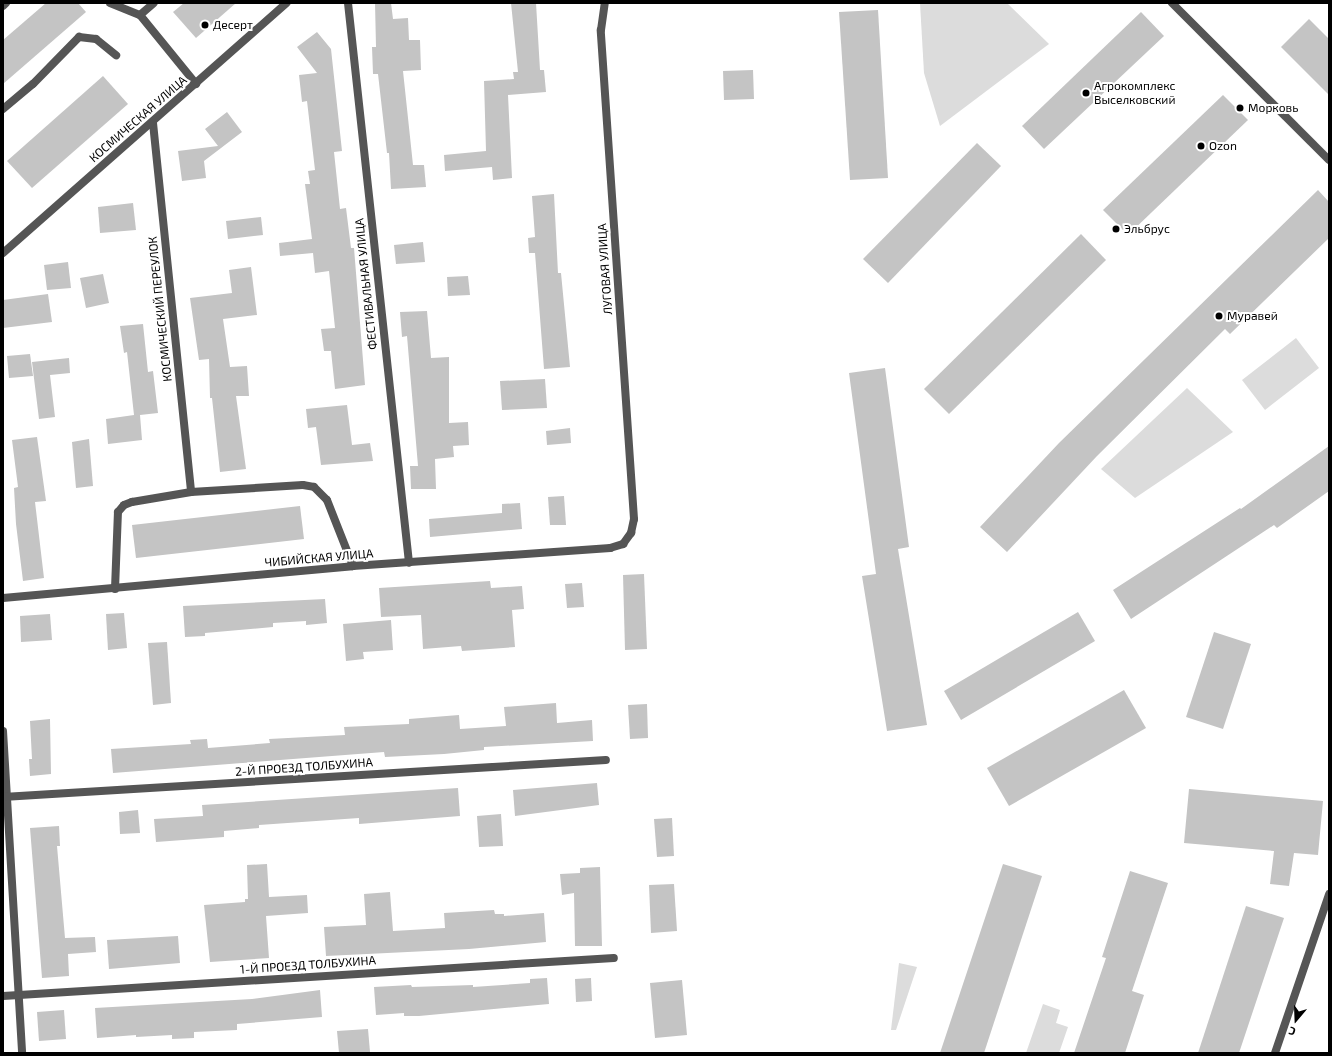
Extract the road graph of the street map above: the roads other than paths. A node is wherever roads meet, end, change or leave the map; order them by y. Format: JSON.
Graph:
{"nodes":[{"id":1,"x":6,"y":3,"type":"edge"},
{"id":2,"x":110,"y":3,"type":"edge"},
{"id":3,"x":154,"y":3,"type":"edge"},
{"id":4,"x":287,"y":3,"type":"edge"},
{"id":5,"x":348,"y":3,"type":"edge"},
{"id":6,"x":605,"y":3,"type":"edge"},
{"id":7,"x":1172,"y":3,"type":"edge"},
{"id":8,"x":3,"y":6,"type":"edge"},
{"id":9,"x":140,"y":14,"type":"junction"},
{"id":10,"x":116,"y":55,"type":"dead end"},
{"id":11,"x":196,"y":84,"type":"junction"},
{"id":12,"x":3,"y":109,"type":"edge"},
{"id":13,"x":153,"y":123,"type":"junction"},
{"id":14,"x":1329,"y":160,"type":"edge"},
{"id":15,"x":3,"y":253,"type":"edge"},
{"id":16,"x":191,"y":492,"type":"junction"},
{"id":17,"x":631,"y":533,"type":"joint"},
{"id":18,"x":409,"y":563,"type":"junction"},
{"id":19,"x":353,"y":566,"type":"junction"},
{"id":20,"x":115,"y":589,"type":"junction"},
{"id":21,"x":3,"y":598,"type":"edge"},
{"id":22,"x":3,"y":731,"type":"edge"},
{"id":23,"x":606,"y":760,"type":"dead end"},
{"id":24,"x":5,"y":797,"type":"edge"},
{"id":25,"x":1329,"y":894,"type":"edge"},
{"id":26,"x":614,"y":958,"type":"dead end"},
{"id":27,"x":18,"y":995,"type":"junction"},
{"id":28,"x":3,"y":996,"type":"edge"},
{"id":29,"x":22,"y":1053,"type":"edge"},
{"id":30,"x":1275,"y":1053,"type":"edge"}],
"edges":[{"from":1,"to":8,"type":"street"},
{"from":2,"to":9,"type":"street"},
{"from":3,"to":9,"type":"street"},
{"from":4,"to":11,"type":"street","name":"КОСМИЧЕСКАЯ УЛИЦА"},
{"from":5,"to":18,"type":"street","name":"ФЕСТИВАЛЬНАЯ УЛИЦА"},
{"from":6,"to":17,"type":"street","name":"ЛУГОВАЯ УЛИЦА"},
{"from":7,"to":14,"type":"street"},
{"from":9,"to":11,"type":"street"},
{"from":10,"to":12,"type":"street"},
{"from":11,"to":13,"type":"street","name":"КОСМИЧЕСКАЯ УЛИЦА"},
{"from":13,"to":15,"type":"street","name":"КОСМИЧЕСКАЯ УЛИЦА"},
{"from":13,"to":16,"type":"street","name":"КОСМИЧЕСКИЙ ПЕРЕУЛОК"},
{"from":16,"to":19,"type":"street"},
{"from":16,"to":20,"type":"street"},
{"from":17,"to":18,"type":"street","name":"ЧИБИЙСКАЯ УЛИЦА"},
{"from":18,"to":19,"type":"street","name":"ЧИБИЙСКАЯ УЛИЦА"},
{"from":19,"to":20,"type":"street","name":"ЧИБИЙСКАЯ УЛИЦА"},
{"from":20,"to":21,"type":"street","name":"ЧИБИЙСКАЯ УЛИЦА"},
{"from":22,"to":24,"type":"street"},
{"from":23,"to":24,"type":"street","name":"2-Й ПРОЕЗД ТОЛБУХИНА"},
{"from":24,"to":27,"type":"street"},
{"from":25,"to":30,"type":"street"},
{"from":26,"to":27,"type":"street","name":"1-Й ПРОЕЗД ТОЛБУХИНА"},
{"from":27,"to":28,"type":"street","name":"1-Й ПРОЕЗД ТОЛБУХИНА"},
{"from":27,"to":29,"type":"street"}]}
